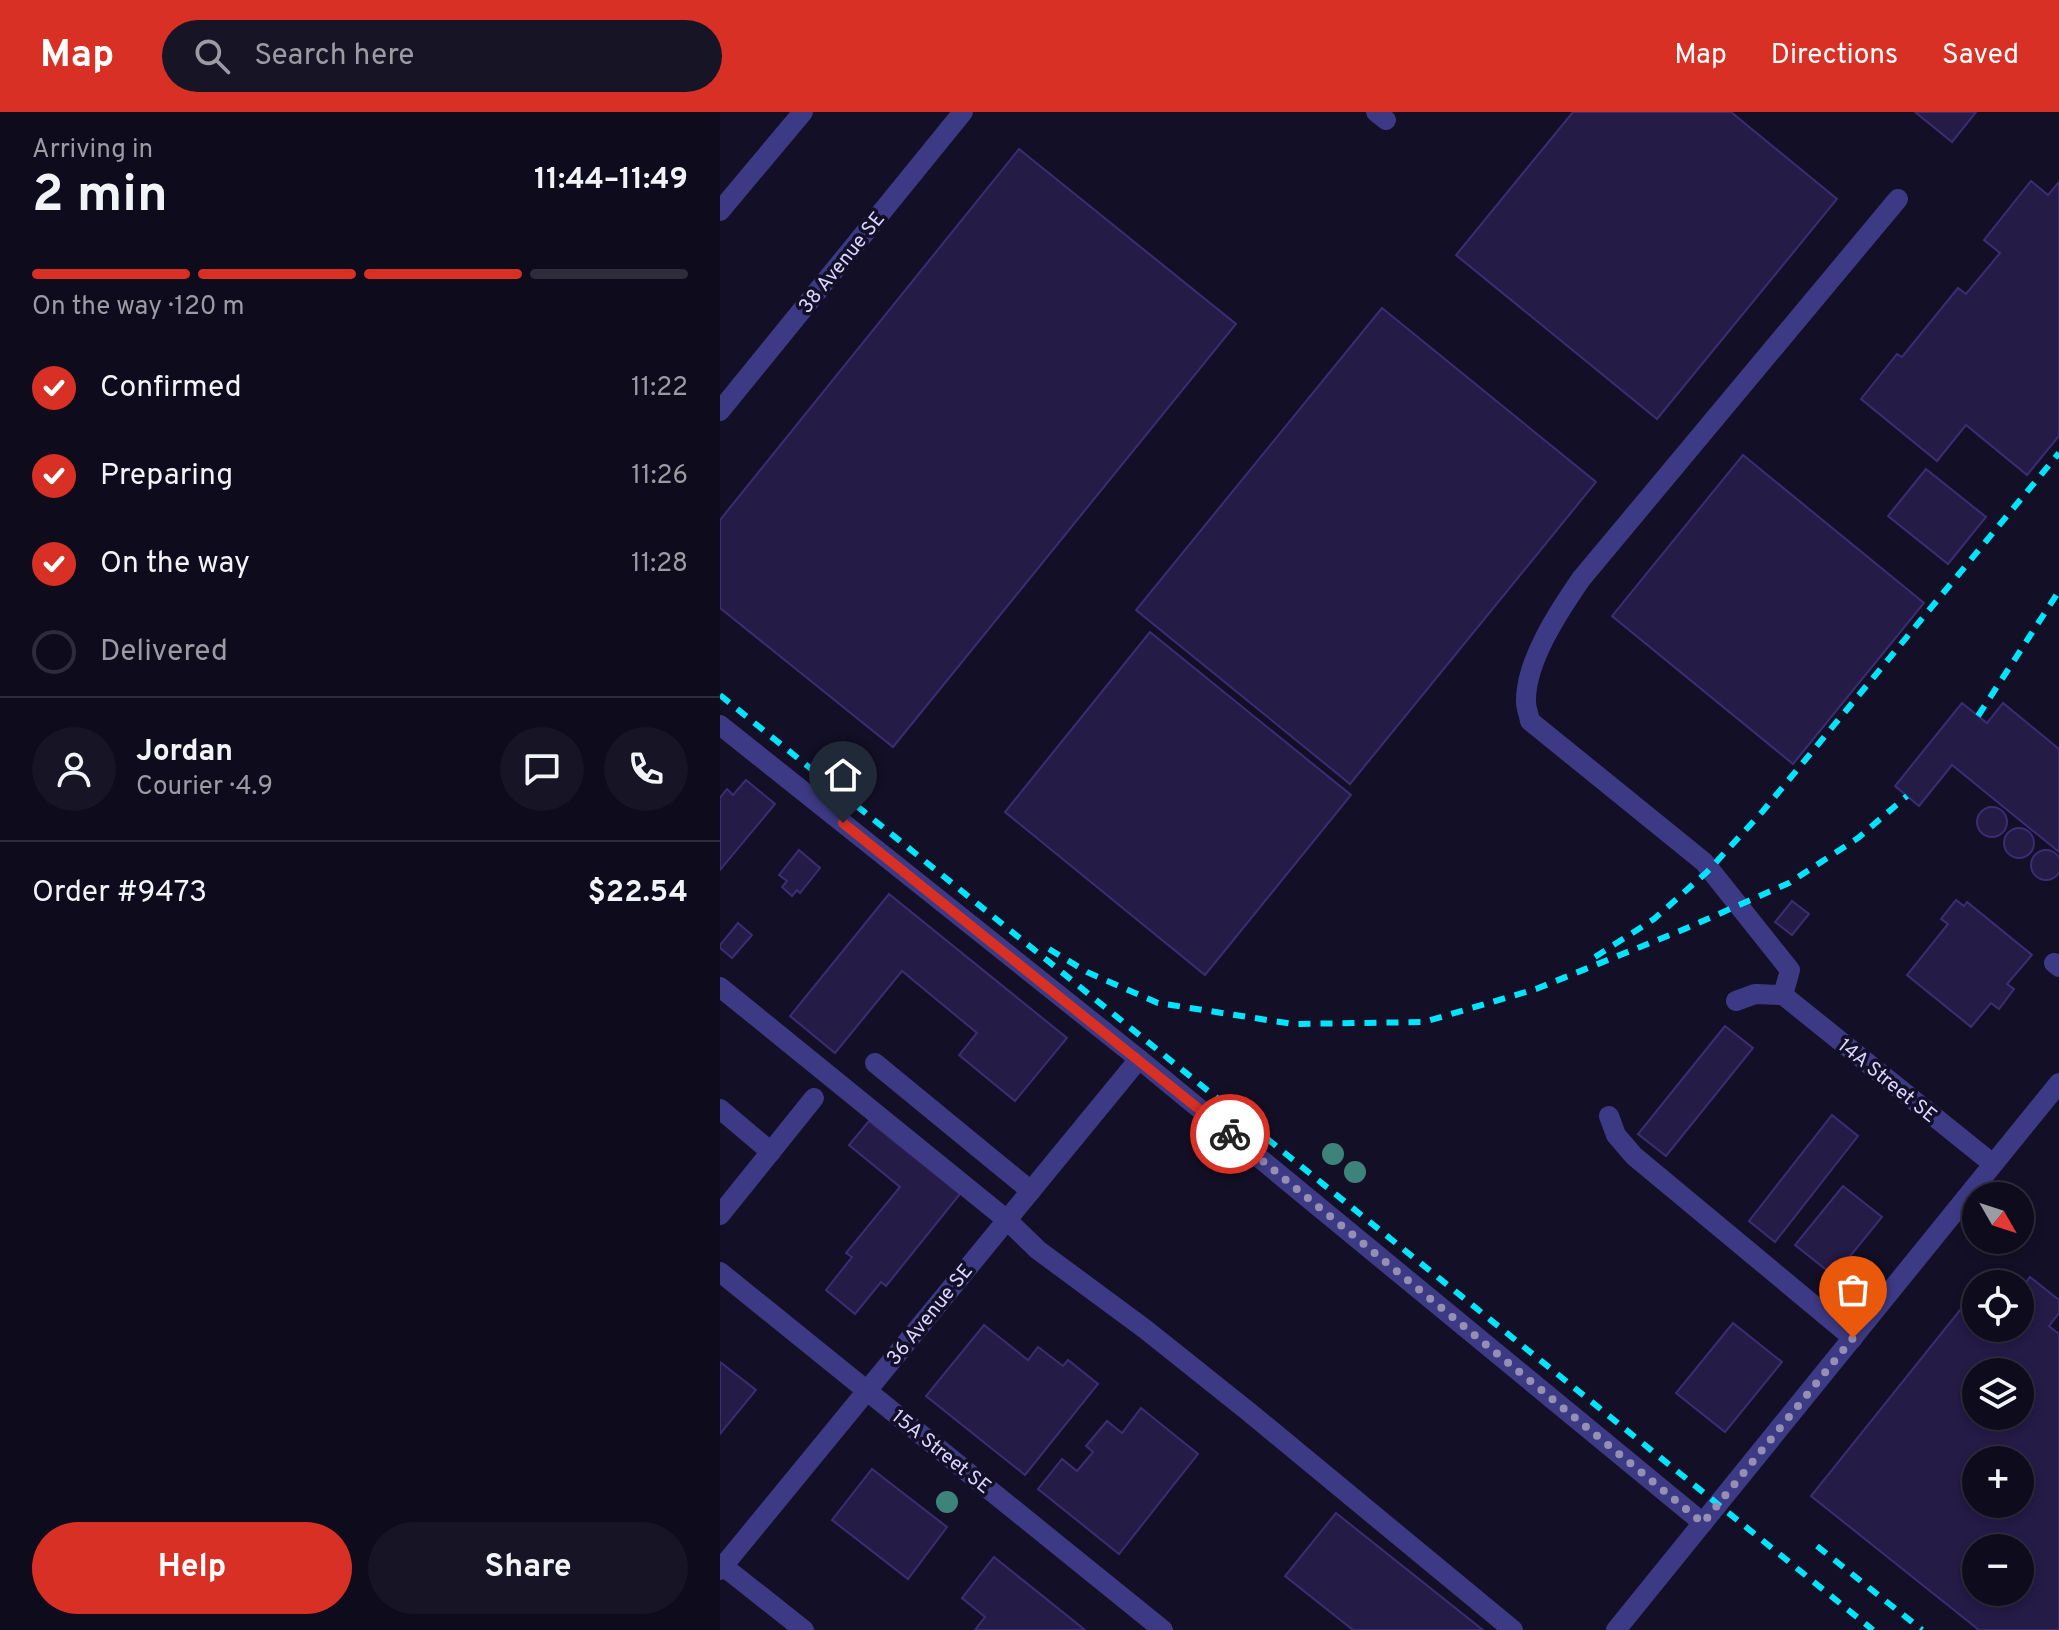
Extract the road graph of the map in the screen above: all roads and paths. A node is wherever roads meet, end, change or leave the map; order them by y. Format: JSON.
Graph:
{"nodes":[{"id":1,"x":803,"y":112,"type":"edge"},
{"id":2,"x":963,"y":112,"type":"edge"},
{"id":3,"x":1898,"y":199,"type":"dead end"},
{"id":4,"x":720,"y":211,"type":"edge"},
{"id":5,"x":720,"y":411,"type":"edge"},
{"id":6,"x":720,"y":725,"type":"edge"},
{"id":7,"x":720,"y":987,"type":"edge"},
{"id":8,"x":1783,"y":995,"type":"junction"},
{"id":9,"x":1736,"y":1001,"type":"dead end"},
{"id":10,"x":1139,"y":1059,"type":"junction"},
{"id":11,"x":875,"y":1063,"type":"dead end"},
{"id":12,"x":2059,"y":1083,"type":"edge"},
{"id":13,"x":814,"y":1098,"type":"dead end"},
{"id":14,"x":720,"y":1109,"type":"edge"},
{"id":15,"x":1609,"y":1116,"type":"dead end"},
{"id":16,"x":771,"y":1152,"type":"junction"},
{"id":17,"x":1993,"y":1164,"type":"junction"},
{"id":18,"x":1031,"y":1191,"type":"junction"},
{"id":19,"x":720,"y":1215,"type":"edge"},
{"id":20,"x":1007,"y":1220,"type":"junction"},
{"id":21,"x":720,"y":1272,"type":"edge"},
{"id":22,"x":1853,"y":1338,"type":"junction"},
{"id":23,"x":867,"y":1391,"type":"junction"},
{"id":24,"x":1703,"y":1523,"type":"junction"},
{"id":25,"x":721,"y":1568,"type":"edge"},
{"id":26,"x":804,"y":1630,"type":"edge"},
{"id":27,"x":1163,"y":1630,"type":"edge"},
{"id":28,"x":1513,"y":1630,"type":"edge"},
{"id":29,"x":1616,"y":1630,"type":"edge"}],
"edges":[{"from":1,"to":4,"type":"street"},
{"from":2,"to":5,"type":"street","name":"38 Avenue SE"},
{"from":3,"to":8,"type":"street"},
{"from":6,"to":10,"type":"street"},
{"from":7,"to":20,"type":"street"},
{"from":8,"to":9,"type":"street"},
{"from":8,"to":17,"type":"street","name":"14A Street SE"},
{"from":10,"to":18,"type":"street","name":"36 Avenue SE"},
{"from":10,"to":24,"type":"street"},
{"from":11,"to":18,"type":"street"},
{"from":12,"to":17,"type":"street"},
{"from":13,"to":16,"type":"street"},
{"from":14,"to":16,"type":"street"},
{"from":15,"to":22,"type":"street"},
{"from":16,"to":19,"type":"street"},
{"from":17,"to":22,"type":"street"},
{"from":18,"to":20,"type":"street","name":"36 Avenue SE"},
{"from":20,"to":23,"type":"street","name":"36 Avenue SE"},
{"from":20,"to":28,"type":"street"},
{"from":21,"to":23,"type":"street","name":"15A Street SE"},
{"from":22,"to":24,"type":"street"},
{"from":23,"to":25,"type":"street","name":"36 Avenue SE"},
{"from":23,"to":27,"type":"street","name":"15A Street SE"},
{"from":24,"to":29,"type":"street"},
{"from":25,"to":26,"type":"street"}]}
